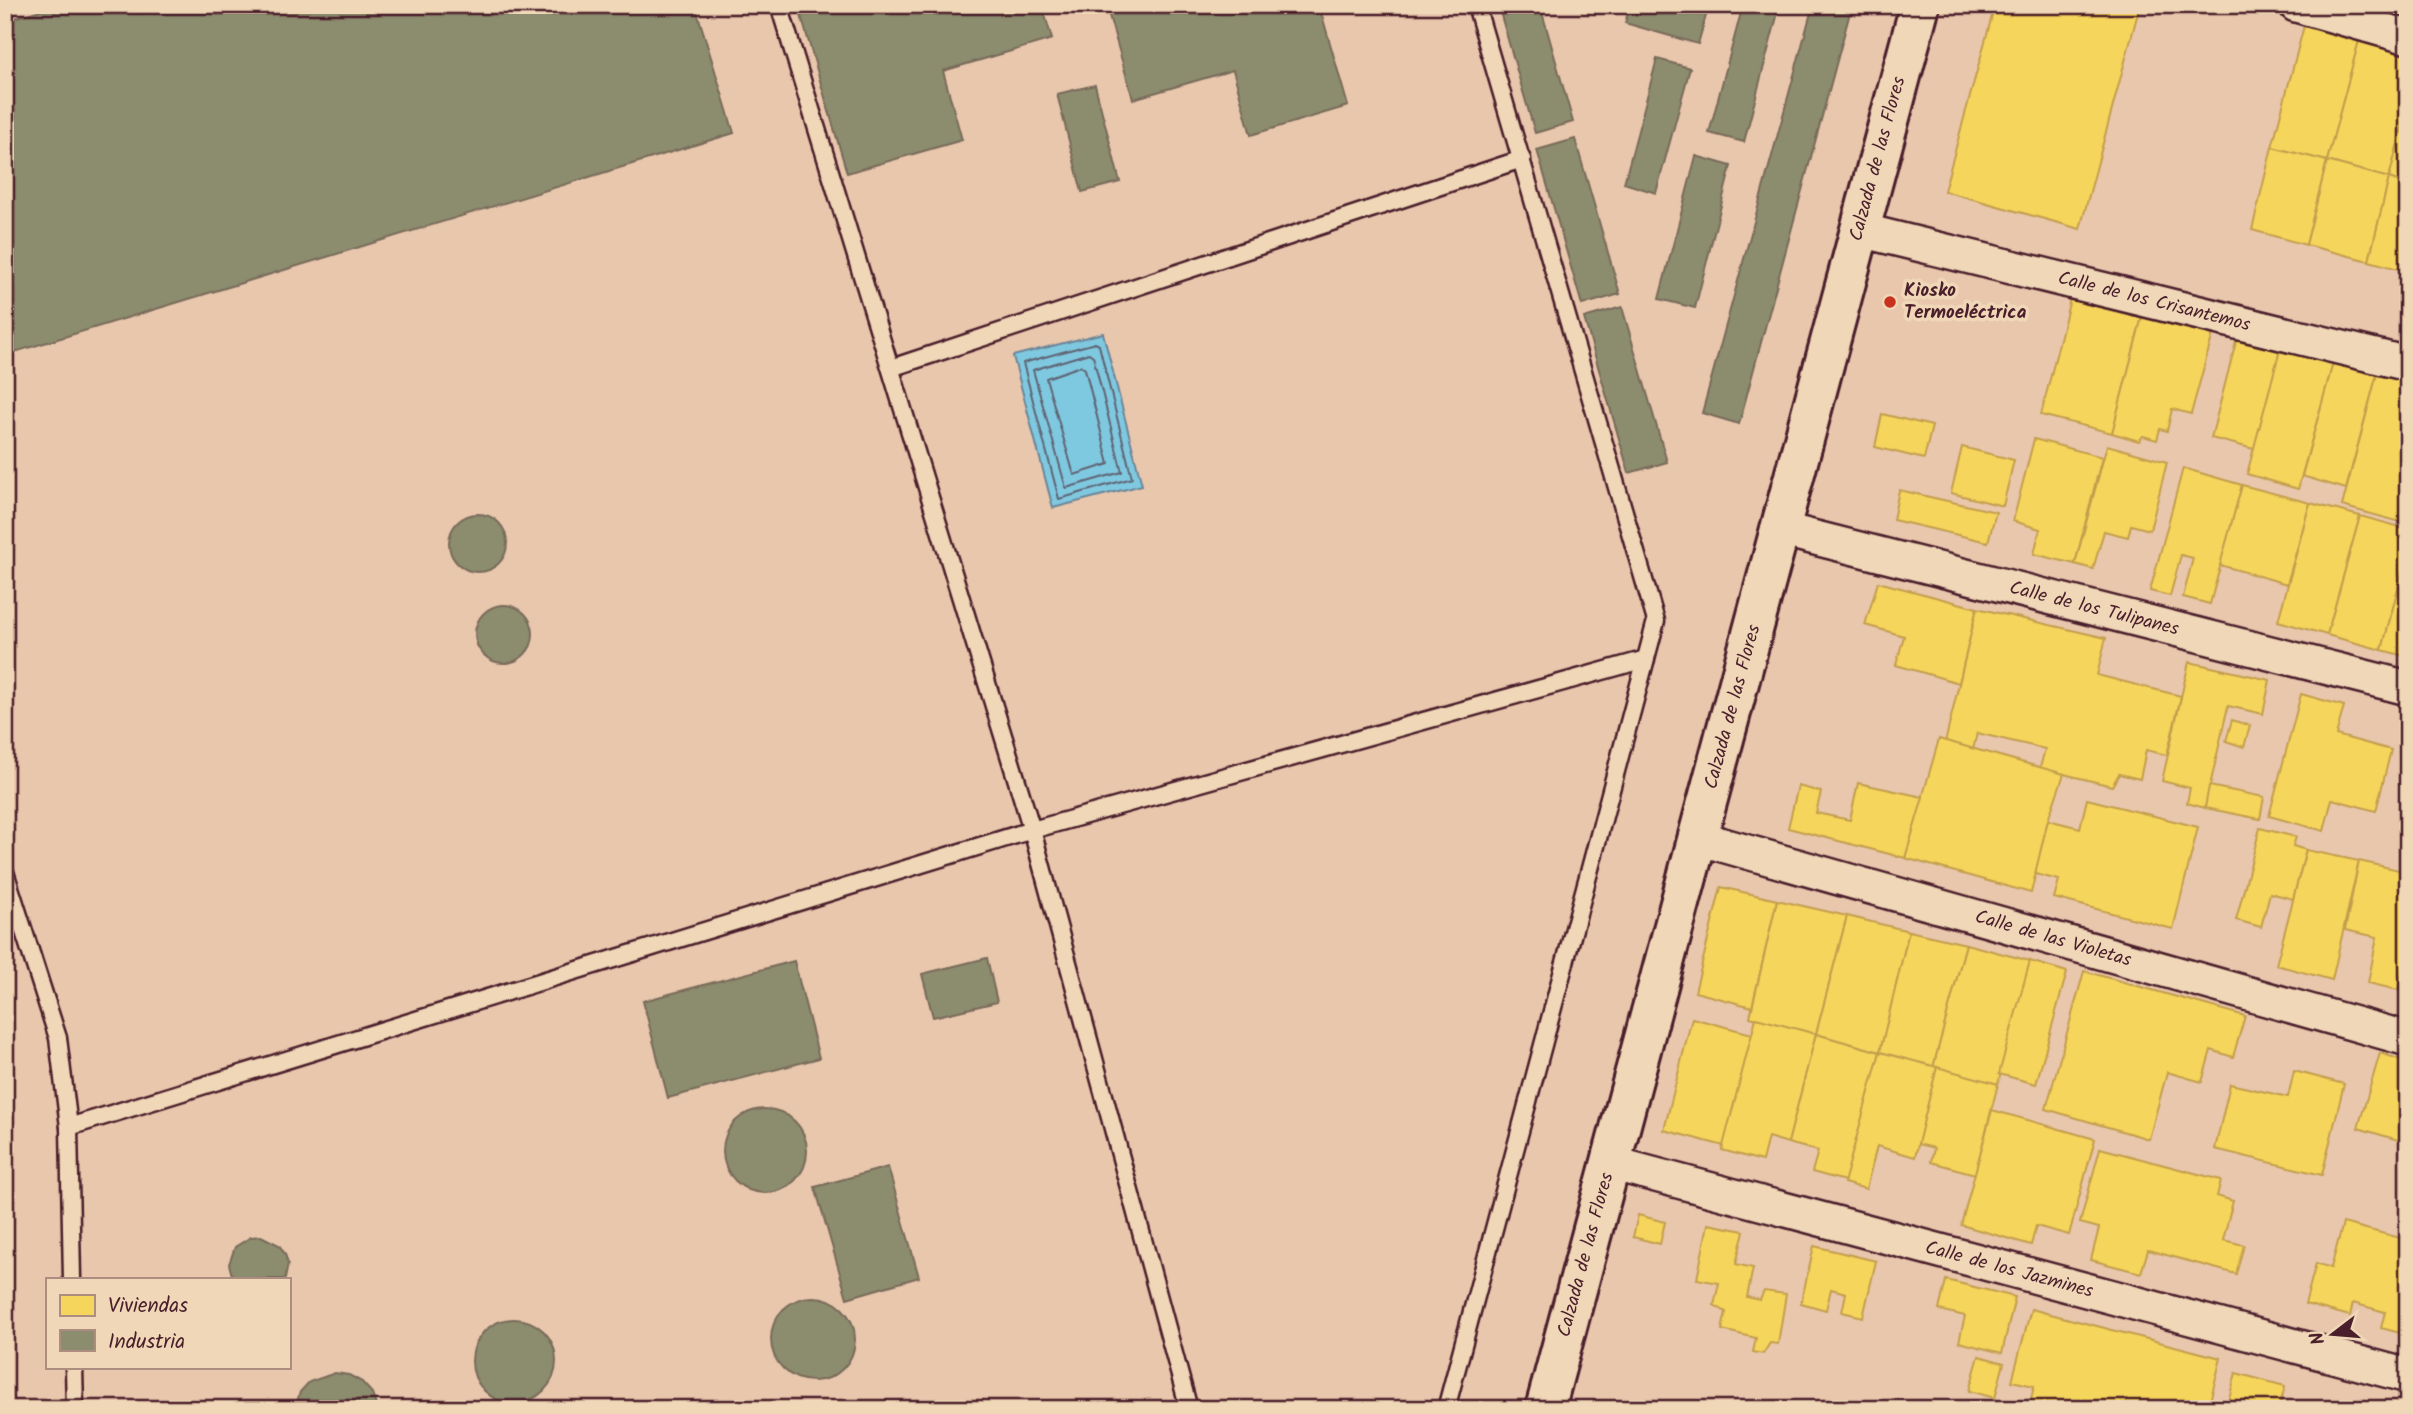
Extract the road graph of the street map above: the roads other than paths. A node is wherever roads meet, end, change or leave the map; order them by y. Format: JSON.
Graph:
{"nodes":[{"id":1,"x":779,"y":5,"type":"edge"},
{"id":2,"x":1476,"y":5,"type":"edge"},
{"id":3,"x":1920,"y":5,"type":"edge"},
{"id":4,"x":2296,"y":5,"type":"edge"},
{"id":5,"x":2408,"y":37,"type":"edge"},
{"id":6,"x":1522,"y":159,"type":"junction"},
{"id":7,"x":1860,"y":230,"type":"junction"},
{"id":8,"x":2408,"y":364,"type":"edge"},
{"id":9,"x":891,"y":368,"type":"junction"},
{"id":10,"x":1780,"y":529,"type":"junction"},
{"id":11,"x":1646,"y":659,"type":"junction"},
{"id":12,"x":2408,"y":688,"type":"edge"},
{"id":13,"x":1032,"y":830,"type":"junction"},
{"id":14,"x":1698,"y":838,"type":"junction"},
{"id":15,"x":5,"y":872,"type":"edge"},
{"id":16,"x":2408,"y":1039,"type":"edge"},
{"id":17,"x":69,"y":1126,"type":"junction"},
{"id":18,"x":1611,"y":1163,"type":"junction"},
{"id":19,"x":72,"y":1278,"type":"edge"},
{"id":20,"x":74,"y":1368,"type":"edge"},
{"id":21,"x":2408,"y":1376,"type":"edge"},
{"id":22,"x":75,"y":1409,"type":"edge"},
{"id":23,"x":1189,"y":1409,"type":"edge"},
{"id":24,"x":1446,"y":1409,"type":"edge"},
{"id":25,"x":1545,"y":1409,"type":"edge"}],
"edges":[{"from":1,"to":9,"type":"lane"},
{"from":2,"to":6,"type":"lane"},
{"from":3,"to":7,"type":"main road","name":"Calzada de las Flores"},
{"from":4,"to":5,"type":"street"},
{"from":6,"to":9,"type":"lane"},
{"from":6,"to":11,"type":"lane"},
{"from":7,"to":8,"type":"street","name":"Calle de los Crisantemos"},
{"from":7,"to":10,"type":"main road","name":"Calzada de las Flores"},
{"from":9,"to":13,"type":"lane"},
{"from":10,"to":12,"type":"street","name":"Calle de los Tulipanes"},
{"from":10,"to":14,"type":"main road","name":"Calzada de las Flores"},
{"from":11,"to":13,"type":"lane"},
{"from":11,"to":24,"type":"lane"},
{"from":13,"to":17,"type":"lane"},
{"from":13,"to":23,"type":"lane"},
{"from":14,"to":16,"type":"street","name":"Calle de las Violetas"},
{"from":14,"to":18,"type":"main road","name":"Calzada de las Flores"},
{"from":15,"to":17,"type":"lane"},
{"from":17,"to":19,"type":"lane"},
{"from":18,"to":21,"type":"street","name":"Calle de los Jazmines"},
{"from":18,"to":25,"type":"main road","name":"Calzada de las Flores"},
{"from":20,"to":22,"type":"lane"}]}
